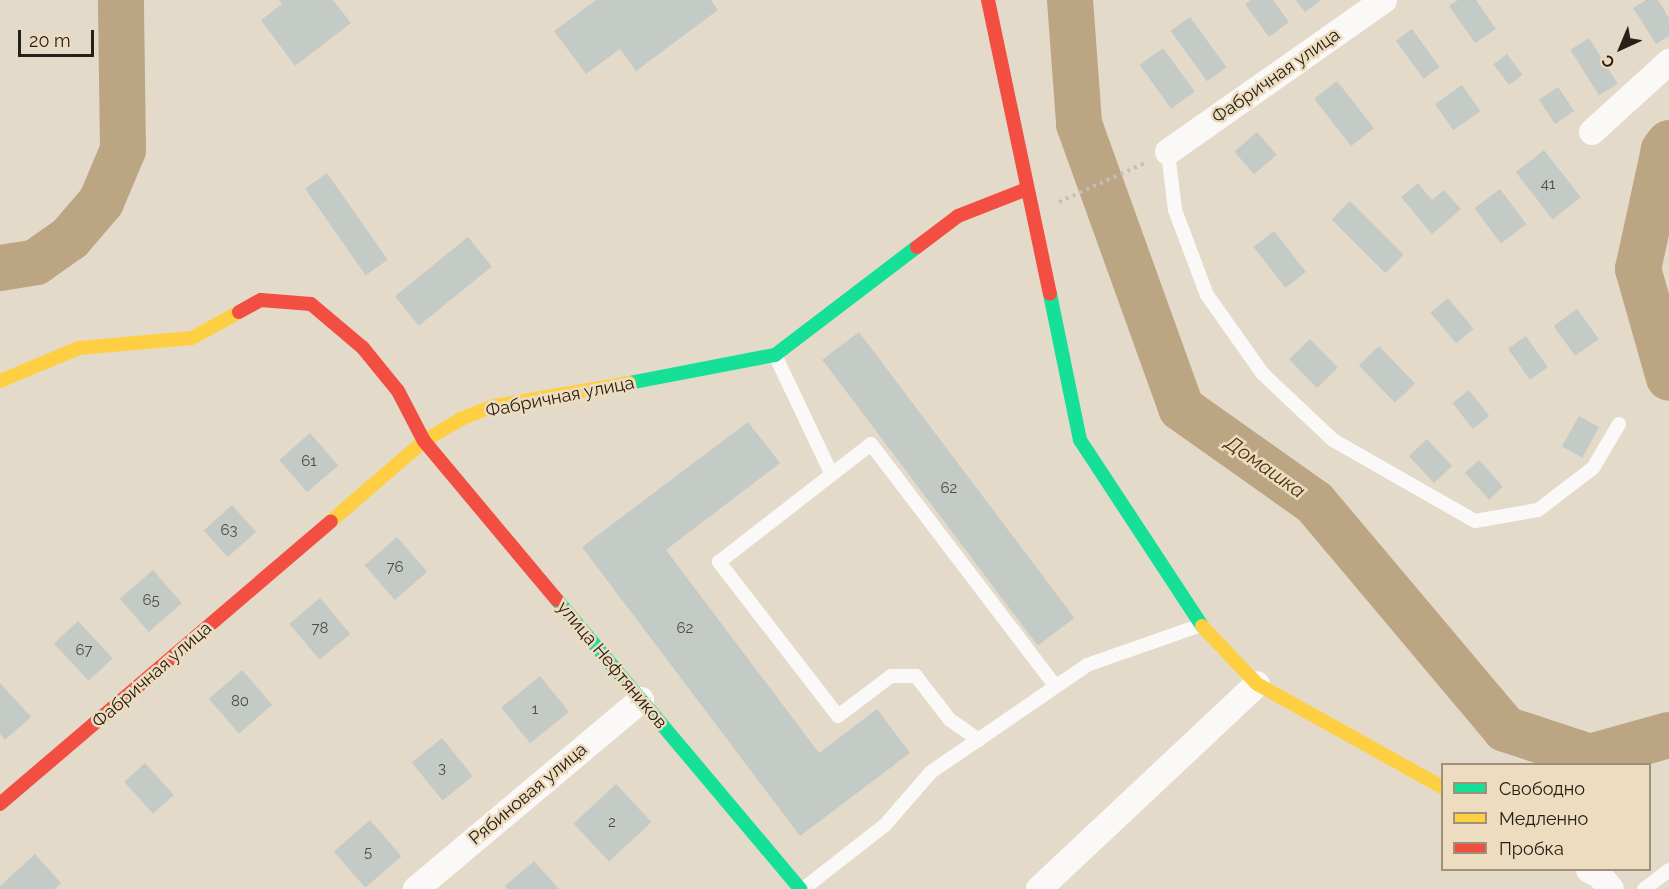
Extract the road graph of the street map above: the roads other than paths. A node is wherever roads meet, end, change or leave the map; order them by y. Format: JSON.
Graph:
{"nodes":[{"id":1,"x":988,"y":0,"type":"edge"},
{"id":2,"x":1384,"y":0,"type":"edge"},
{"id":3,"x":1669,"y":62,"type":"edge"},
{"id":4,"x":1592,"y":132,"type":"dead end"},
{"id":5,"x":1168,"y":152,"type":"joint"},
{"id":6,"x":1027,"y":189,"type":"junction"},
{"id":7,"x":775,"y":355,"type":"junction"},
{"id":8,"x":0,"y":381,"type":"edge"},
{"id":9,"x":1620,"y":424,"type":"dead end"},
{"id":10,"x":424,"y":441,"type":"junction"},
{"id":11,"x":831,"y":473,"type":"junction"},
{"id":12,"x":1201,"y":625,"type":"junction"},
{"id":13,"x":1257,"y":684,"type":"junction"},
{"id":14,"x":1056,"y":687,"type":"junction"},
{"id":15,"x":641,"y":700,"type":"junction"},
{"id":16,"x":979,"y":740,"type":"junction"},
{"id":17,"x":1441,"y":787,"type":"edge"},
{"id":18,"x":0,"y":804,"type":"edge"},
{"id":19,"x":1669,"y":870,"type":"edge"},
{"id":20,"x":1591,"y":871,"type":"edge"},
{"id":21,"x":416,"y":889,"type":"edge"},
{"id":22,"x":802,"y":889,"type":"edge"},
{"id":23,"x":1039,"y":889,"type":"edge"},
{"id":24,"x":1611,"y":889,"type":"edge"},
{"id":25,"x":1644,"y":889,"type":"edge"}],
"edges":[{"from":1,"to":6,"type":"street"},
{"from":2,"to":5,"type":"street","name":"Фабричная улица"},
{"from":3,"to":4,"type":"street"},
{"from":5,"to":9,"type":"lane"},
{"from":6,"to":7,"type":"street","name":"Фабричная улица"},
{"from":6,"to":12,"type":"street"},
{"from":7,"to":10,"type":"street","name":"Фабричная улица"},
{"from":7,"to":11,"type":"lane"},
{"from":8,"to":10,"type":"street","name":"улица Нефтяников"},
{"from":10,"to":15,"type":"street","name":"улица Нефтяников"},
{"from":10,"to":18,"type":"street","name":"Фабричная улица"},
{"from":11,"to":14,"type":"lane"},
{"from":11,"to":16,"type":"lane"},
{"from":12,"to":13,"type":"street"},
{"from":12,"to":14,"type":"lane"},
{"from":13,"to":17,"type":"street"},
{"from":13,"to":23,"type":"street"},
{"from":14,"to":16,"type":"lane"},
{"from":15,"to":21,"type":"street","name":"Рябиновая улица"},
{"from":15,"to":22,"type":"street","name":"улица Нефтяников"},
{"from":16,"to":22,"type":"lane"},
{"from":19,"to":25,"type":"lane"},
{"from":20,"to":24,"type":"street"}]}
